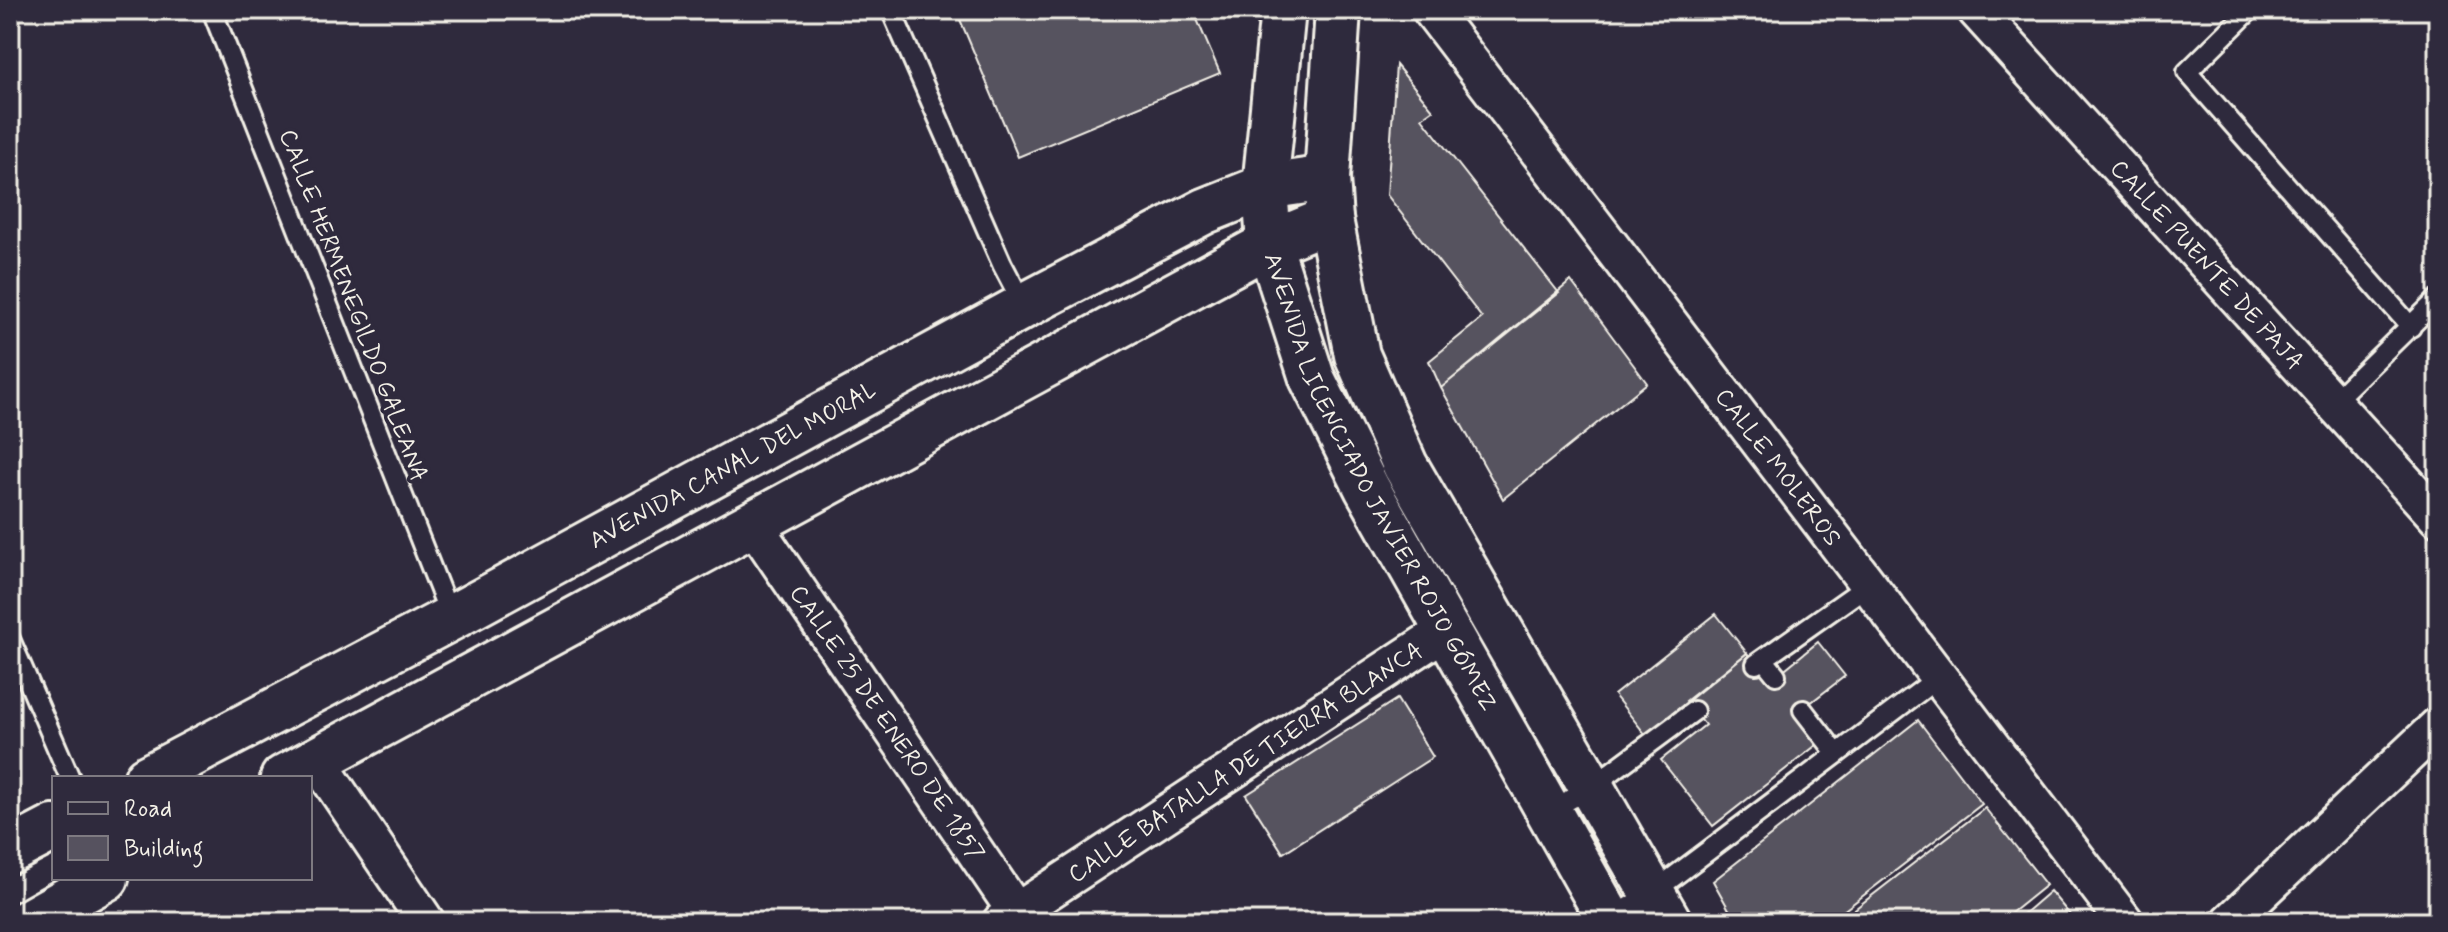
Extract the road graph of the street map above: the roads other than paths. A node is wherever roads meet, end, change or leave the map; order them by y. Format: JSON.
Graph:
{"nodes":[{"id":1,"x":212,"y":10,"type":"edge"},
{"id":2,"x":891,"y":10,"type":"edge"},
{"id":3,"x":1283,"y":10,"type":"edge"},
{"id":4,"x":1338,"y":10,"type":"edge"},
{"id":5,"x":1431,"y":10,"type":"edge"},
{"id":6,"x":1976,"y":10,"type":"edge"},
{"id":7,"x":2250,"y":10,"type":"edge"},
{"id":8,"x":1265,"y":187,"type":"junction"},
{"id":9,"x":1329,"y":199,"type":"junction"},
{"id":10,"x":1269,"y":244,"type":"junction"},
{"id":11,"x":2438,"y":299,"type":"edge"},
{"id":12,"x":1024,"y":306,"type":"junction"},
{"id":13,"x":2411,"y":327,"type":"junction"},
{"id":14,"x":2333,"y":402,"type":"junction"},
{"id":15,"x":2438,"y":518,"type":"edge"},
{"id":16,"x":753,"y":524,"type":"junction"},
{"id":17,"x":1868,"y":585,"type":"junction"},
{"id":18,"x":451,"y":618,"type":"junction"},
{"id":19,"x":1448,"y":629,"type":"junction"},
{"id":20,"x":10,"y":638,"type":"edge"},
{"id":21,"x":1776,"y":675,"type":"dead end"},
{"id":22,"x":1939,"y":677,"type":"junction"},
{"id":23,"x":1803,"y":710,"type":"dead end"},
{"id":24,"x":1692,"y":720,"type":"dead end"},
{"id":25,"x":2438,"y":726,"type":"edge"},
{"id":26,"x":1837,"y":754,"type":"junction"},
{"id":27,"x":300,"y":768,"type":"edge"},
{"id":28,"x":69,"y":776,"type":"edge"},
{"id":29,"x":151,"y":776,"type":"edge"},
{"id":30,"x":312,"y":783,"type":"edge"},
{"id":31,"x":1591,"y":787,"type":"junction"},
{"id":32,"x":1550,"y":811,"type":"junction"},
{"id":33,"x":52,"y":829,"type":"edge"},
{"id":34,"x":10,"y":851,"type":"edge"},
{"id":35,"x":102,"y":880,"type":"edge"},
{"id":36,"x":1660,"y":908,"type":"edge"},
{"id":37,"x":1013,"y":919,"type":"edge"},
{"id":38,"x":1610,"y":920,"type":"edge"},
{"id":39,"x":28,"y":922,"type":"edge"},
{"id":40,"x":426,"y":922,"type":"edge"},
{"id":41,"x":2125,"y":922,"type":"edge"},
{"id":42,"x":2230,"y":922,"type":"edge"}],
"edges":[{"from":1,"to":18,"type":"lane","name":"CALLE HERMENEGILDO GALEANA"},
{"from":2,"to":12,"type":"lane"},
{"from":3,"to":8,"type":"main road","name":"AVENIDA LICENCIADO JAVIER ROJO GÓMEZ"},
{"from":4,"to":9,"type":"main road","name":"AVENIDA LICENCIADO JAVIER ROJO GÓMEZ"},
{"from":5,"to":17,"type":"street","name":"CALLE MOLEROS"},
{"from":6,"to":14,"type":"street","name":"CALLE PUENTE DE PAJA"},
{"from":7,"to":13,"type":"lane"},
{"from":8,"to":9,"type":"main road","name":"AVENIDA CANAL DEL MORAL"},
{"from":8,"to":10,"type":"main road","name":"AVENIDA LICENCIADO JAVIER ROJO GÓMEZ"},
{"from":8,"to":12,"type":"main road","name":"AVENIDA CANAL DEL MORAL"},
{"from":9,"to":10,"type":"main road"},
{"from":9,"to":31,"type":"main road","name":"AVENIDA LICENCIADO JAVIER ROJO GÓMEZ"},
{"from":10,"to":16,"type":"main road"},
{"from":10,"to":19,"type":"main road","name":"AVENIDA LICENCIADO JAVIER ROJO GÓMEZ"},
{"from":11,"to":13,"type":"lane"},
{"from":12,"to":18,"type":"main road","name":"AVENIDA CANAL DEL MORAL"},
{"from":13,"to":14,"type":"lane"},
{"from":14,"to":15,"type":"street","name":"CALLE PUENTE DE PAJA"},
{"from":16,"to":27,"type":"main road"},
{"from":16,"to":37,"type":"street","name":"CALLE 25 DE ENERO DE 1857"},
{"from":17,"to":21,"type":"lane"},
{"from":17,"to":22,"type":"street","name":"CALLE MOLEROS"},
{"from":18,"to":29,"type":"main road","name":"AVENIDA CANAL DEL MORAL"},
{"from":19,"to":32,"type":"main road","name":"AVENIDA LICENCIADO JAVIER ROJO GÓMEZ"},
{"from":19,"to":37,"type":"street","name":"CALLE BATALLA DE TIERRA BLANCA"},
{"from":20,"to":28,"type":"lane"},
{"from":22,"to":26,"type":"lane"},
{"from":22,"to":41,"type":"street","name":"CALLE MOLEROS"},
{"from":23,"to":26,"type":"lane"},
{"from":24,"to":31,"type":"lane"},
{"from":25,"to":42,"type":"street"},
{"from":26,"to":36,"type":"lane"},
{"from":30,"to":40,"type":"street"},
{"from":31,"to":32,"type":"lane"},
{"from":31,"to":36,"type":"main road","name":"AVENIDA LICENCIADO JAVIER ROJO GÓMEZ"},
{"from":32,"to":38,"type":"main road","name":"AVENIDA LICENCIADO JAVIER ROJO GÓMEZ"},
{"from":33,"to":34,"type":"main road"},
{"from":35,"to":39,"type":"main road"},
{"from":36,"to":38,"type":"lane"}]}
